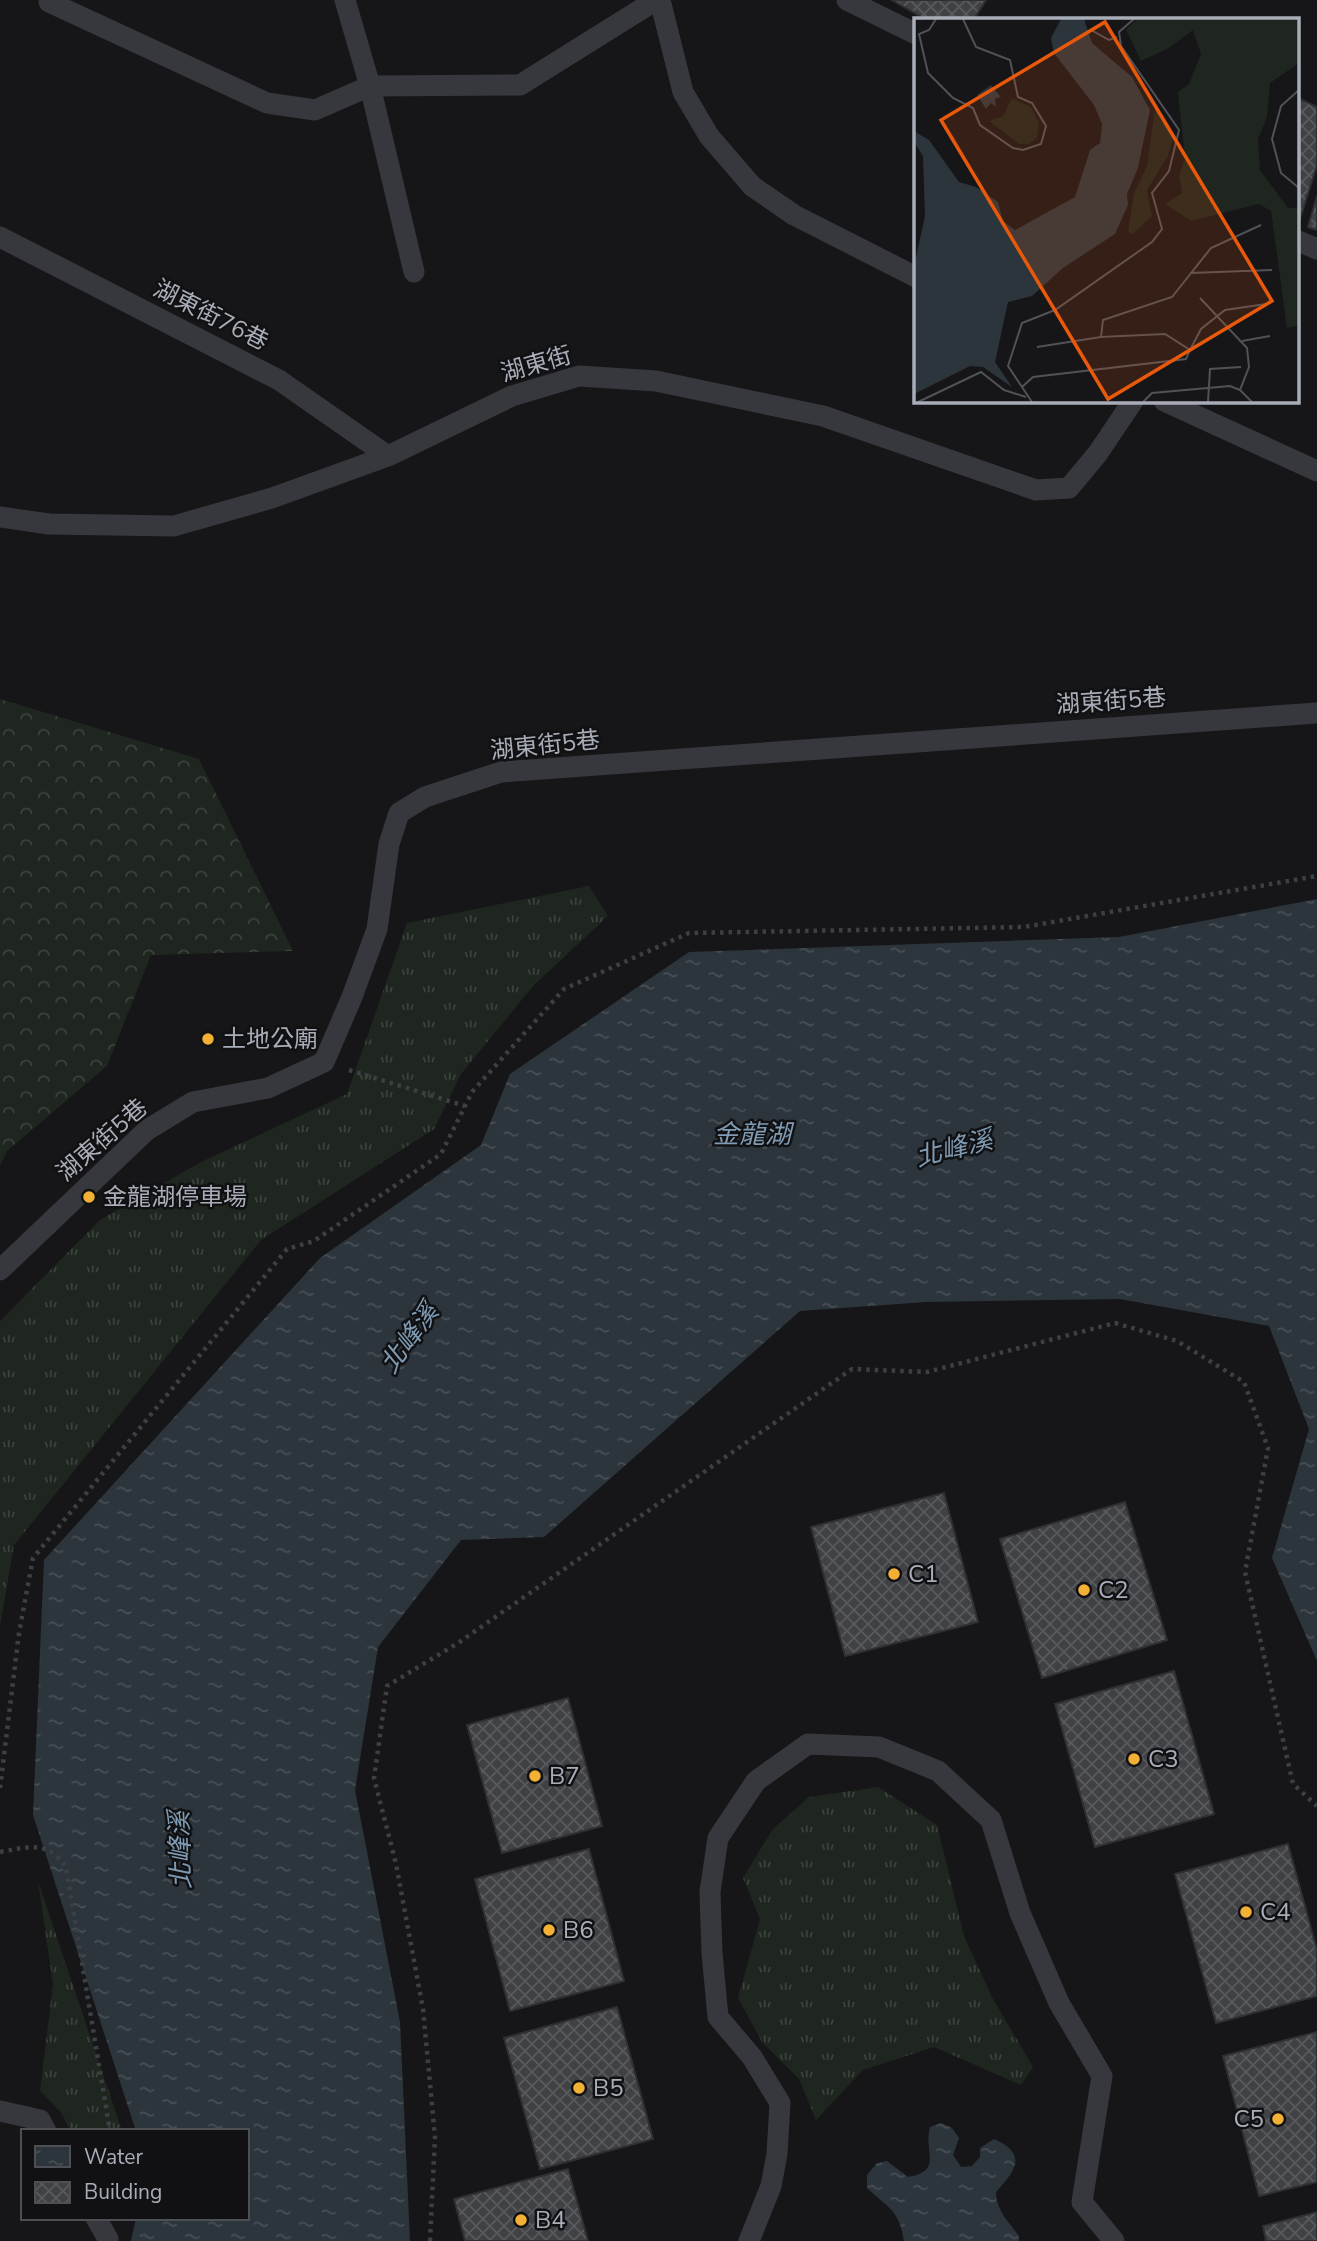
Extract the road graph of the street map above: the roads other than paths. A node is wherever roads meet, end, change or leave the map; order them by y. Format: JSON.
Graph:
{"nodes":[{"id":1,"x":345,"y":0,"type":"edge"},
{"id":2,"x":658,"y":0,"type":"edge"},
{"id":3,"x":848,"y":0,"type":"edge"},
{"id":4,"x":49,"y":2,"type":"edge"},
{"id":5,"x":914,"y":33,"type":"edge"},
{"id":6,"x":370,"y":86,"type":"junction"},
{"id":7,"x":0,"y":237,"type":"edge"},
{"id":8,"x":1300,"y":243,"type":"edge"},
{"id":9,"x":1317,"y":249,"type":"edge"},
{"id":10,"x":414,"y":272,"type":"dead end"},
{"id":11,"x":914,"y":276,"type":"edge"},
{"id":12,"x":1132,"y":402,"type":"edge"},
{"id":13,"x":1166,"y":402,"type":"edge"},
{"id":14,"x":388,"y":456,"type":"junction"},
{"id":15,"x":1317,"y":471,"type":"edge"},
{"id":16,"x":0,"y":517,"type":"edge"},
{"id":17,"x":1317,"y":713,"type":"edge"},
{"id":18,"x":0,"y":1270,"type":"edge"},
{"id":19,"x":0,"y":2111,"type":"edge"},
{"id":20,"x":45,"y":2129,"type":"edge"},
{"id":21,"x":97,"y":2220,"type":"edge"},
{"id":22,"x":108,"y":2239,"type":"dead end"},
{"id":23,"x":750,"y":2241,"type":"edge"},
{"id":24,"x":1114,"y":2241,"type":"edge"}],
"edges":[{"from":1,"to":6,"type":"lane"},
{"from":2,"to":6,"type":"lane"},
{"from":2,"to":11,"type":"lane"},
{"from":3,"to":5,"type":"lane"},
{"from":4,"to":6,"type":"lane"},
{"from":6,"to":10,"type":"lane"},
{"from":7,"to":14,"type":"lane","name":"湖東街76巷"},
{"from":8,"to":9,"type":"lane"},
{"from":12,"to":14,"type":"lane","name":"湖東街"},
{"from":13,"to":15,"type":"lane"},
{"from":14,"to":16,"type":"lane","name":"湖東街"},
{"from":17,"to":18,"type":"lane","name":"湖東街5巷"},
{"from":19,"to":20,"type":"lane"},
{"from":21,"to":22,"type":"lane"},
{"from":23,"to":24,"type":"lane"}]}
